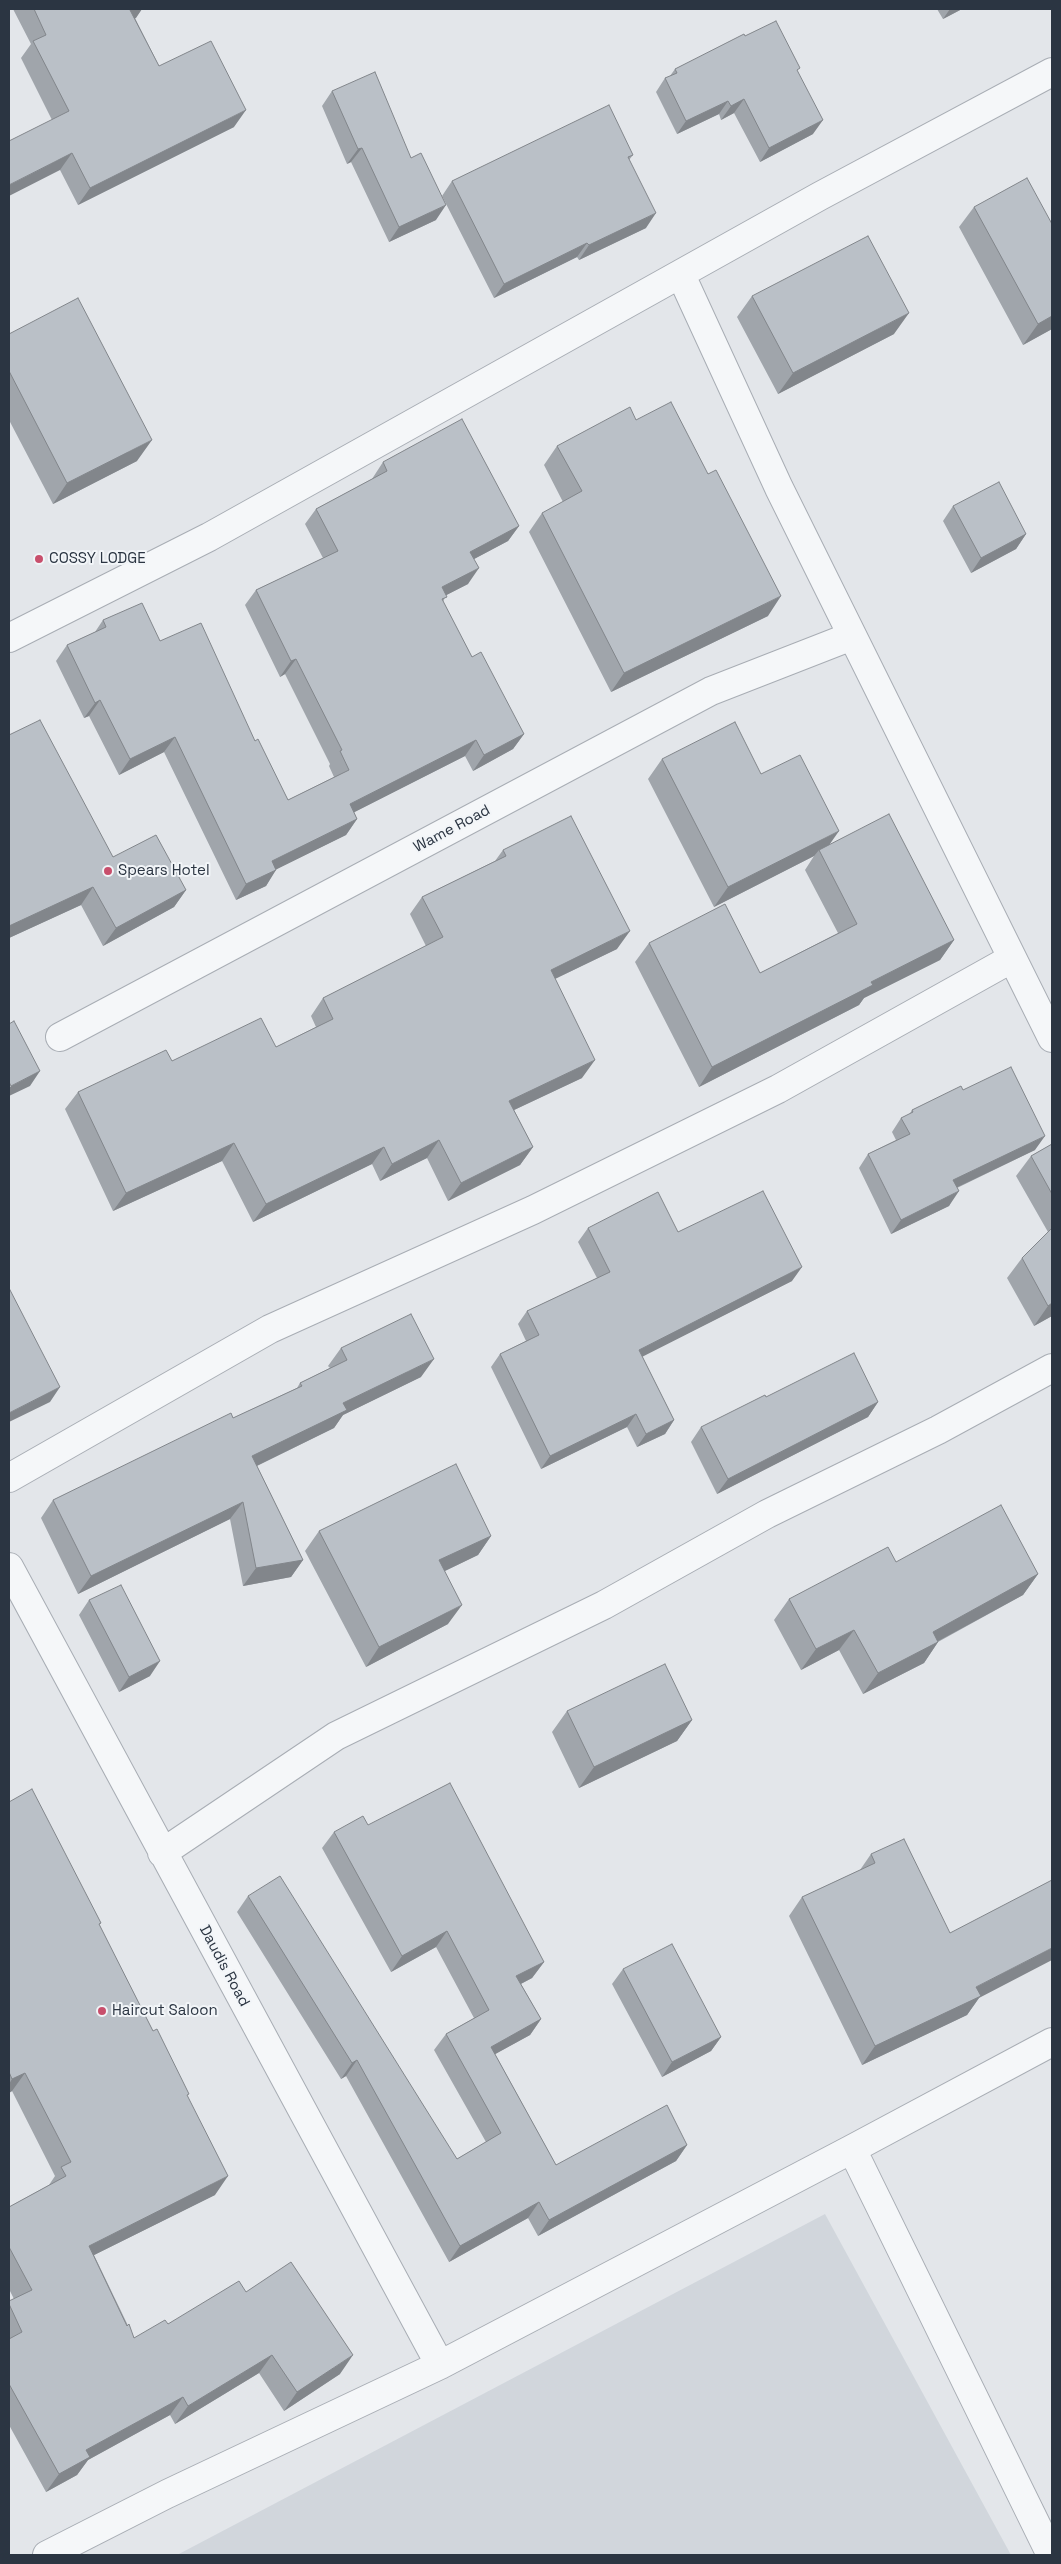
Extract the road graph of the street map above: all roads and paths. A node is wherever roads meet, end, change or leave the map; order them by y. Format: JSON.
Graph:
{"nodes":[{"id":1,"x":1052,"y":72,"type":"edge"},
{"id":2,"x":681,"y":275,"type":"junction"},
{"id":3,"x":852,"y":636,"type":"junction"},
{"id":4,"x":9,"y":638,"type":"edge"},
{"id":5,"x":1011,"y":959,"type":"junction"},
{"id":6,"x":60,"y":1037,"type":"dead end"},
{"id":7,"x":1052,"y":1038,"type":"edge"},
{"id":8,"x":1052,"y":1368,"type":"edge"},
{"id":9,"x":9,"y":1478,"type":"edge"},
{"id":10,"x":9,"y":1567,"type":"edge"},
{"id":11,"x":162,"y":1853,"type":"junction"},
{"id":12,"x":1052,"y":2042,"type":"edge"},
{"id":13,"x":852,"y":2149,"type":"junction"},
{"id":14,"x":440,"y":2365,"type":"junction"},
{"id":15,"x":46,"y":2555,"type":"edge"},
{"id":16,"x":1051,"y":2555,"type":"edge"}],
"edges":[{"from":1,"to":2,"type":"street"},
{"from":2,"to":3,"type":"street"},
{"from":2,"to":4,"type":"street"},
{"from":3,"to":5,"type":"street"},
{"from":3,"to":6,"type":"street","name":"Wame Road"},
{"from":5,"to":7,"type":"street"},
{"from":5,"to":9,"type":"street"},
{"from":8,"to":11,"type":"street"},
{"from":10,"to":11,"type":"street","name":"Daudis Road"},
{"from":11,"to":14,"type":"street","name":"Daudis Road"},
{"from":12,"to":13,"type":"street"},
{"from":13,"to":14,"type":"street"},
{"from":13,"to":16,"type":"street"},
{"from":14,"to":15,"type":"street"}]}
